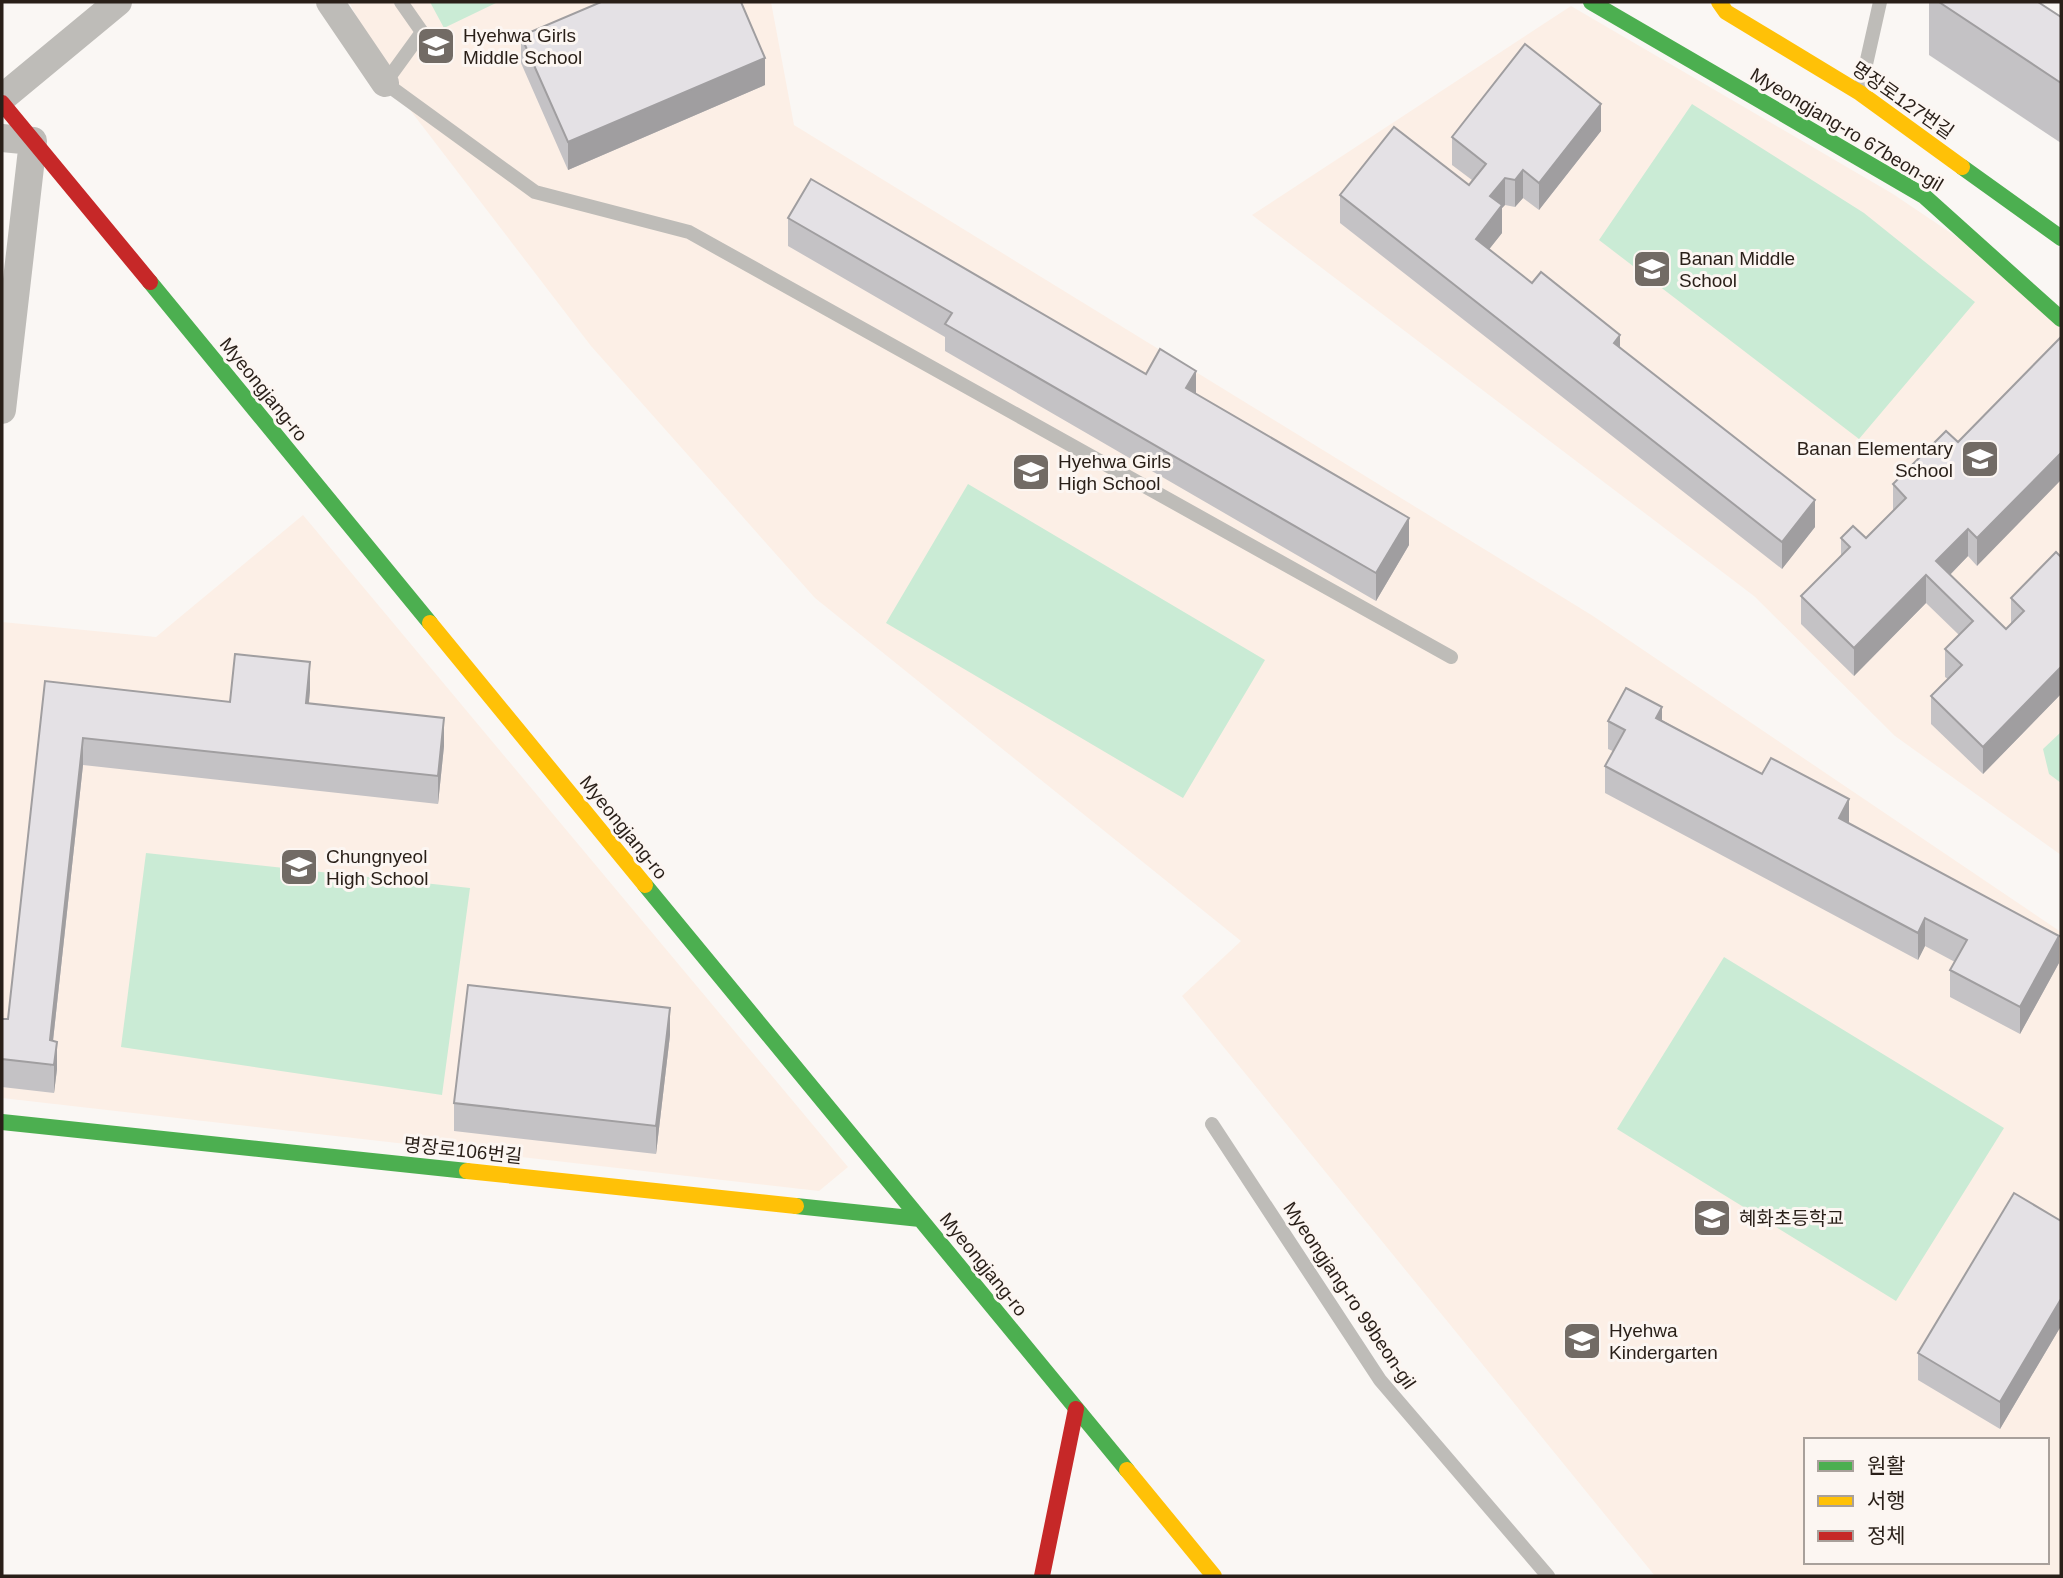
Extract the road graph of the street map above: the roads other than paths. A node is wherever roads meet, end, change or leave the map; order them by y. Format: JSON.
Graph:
{"nodes":[{"id":1,"x":118,"y":2,"type":"edge"},
{"id":2,"x":330,"y":2,"type":"edge"},
{"id":3,"x":401,"y":2,"type":"edge"},
{"id":4,"x":1591,"y":2,"type":"edge"},
{"id":5,"x":1719,"y":2,"type":"edge"},
{"id":6,"x":1880,"y":2,"type":"edge"},
{"id":7,"x":385,"y":83,"type":"junction"},
{"id":8,"x":1860,"y":93,"type":"junction"},
{"id":9,"x":2,"y":101,"type":"edge"},
{"id":10,"x":2,"y":138,"type":"edge"},
{"id":11,"x":33,"y":141,"type":"junction"},
{"id":12,"x":2061,"y":238,"type":"edge"},
{"id":13,"x":7,"y":316,"type":"edge"},
{"id":14,"x":2061,"y":319,"type":"edge"},
{"id":15,"x":2,"y":410,"type":"edge"},
{"id":16,"x":1451,"y":657,"type":"dead end"},
{"id":17,"x":2,"y":1122,"type":"edge"},
{"id":18,"x":1212,"y":1124,"type":"dead end"},
{"id":19,"x":920,"y":1219,"type":"junction"},
{"id":20,"x":1076,"y":1409,"type":"junction"},
{"id":21,"x":1042,"y":1576,"type":"edge"},
{"id":22,"x":1214,"y":1576,"type":"edge"},
{"id":23,"x":1548,"y":1576,"type":"edge"}],
"edges":[{"from":1,"to":9,"type":"street"},
{"from":2,"to":7,"type":"street"},
{"from":3,"to":7,"type":"lane"},
{"from":4,"to":14,"type":"main road","name":"Myeongjang-ro 67beon-gil"},
{"from":5,"to":8,"type":"main road","name":"명장로127번길"},
{"from":6,"to":8,"type":"lane"},
{"from":7,"to":16,"type":"lane"},
{"from":8,"to":12,"type":"main road","name":"명장로127번길"},
{"from":9,"to":11,"type":"main road","name":"Myeongjang-ro"},
{"from":10,"to":11,"type":"street"},
{"from":11,"to":13,"type":"street"},
{"from":11,"to":19,"type":"main road","name":"Myeongjang-ro"},
{"from":13,"to":15,"type":"street"},
{"from":17,"to":19,"type":"main road","name":"명장로106번길"},
{"from":18,"to":23,"type":"lane","name":"Myeongjang-ro 99beon-gil"},
{"from":19,"to":20,"type":"main road","name":"Myeongjang-ro"},
{"from":20,"to":21,"type":"main road"},
{"from":20,"to":22,"type":"main road","name":"Myeongjang-ro"}]}
